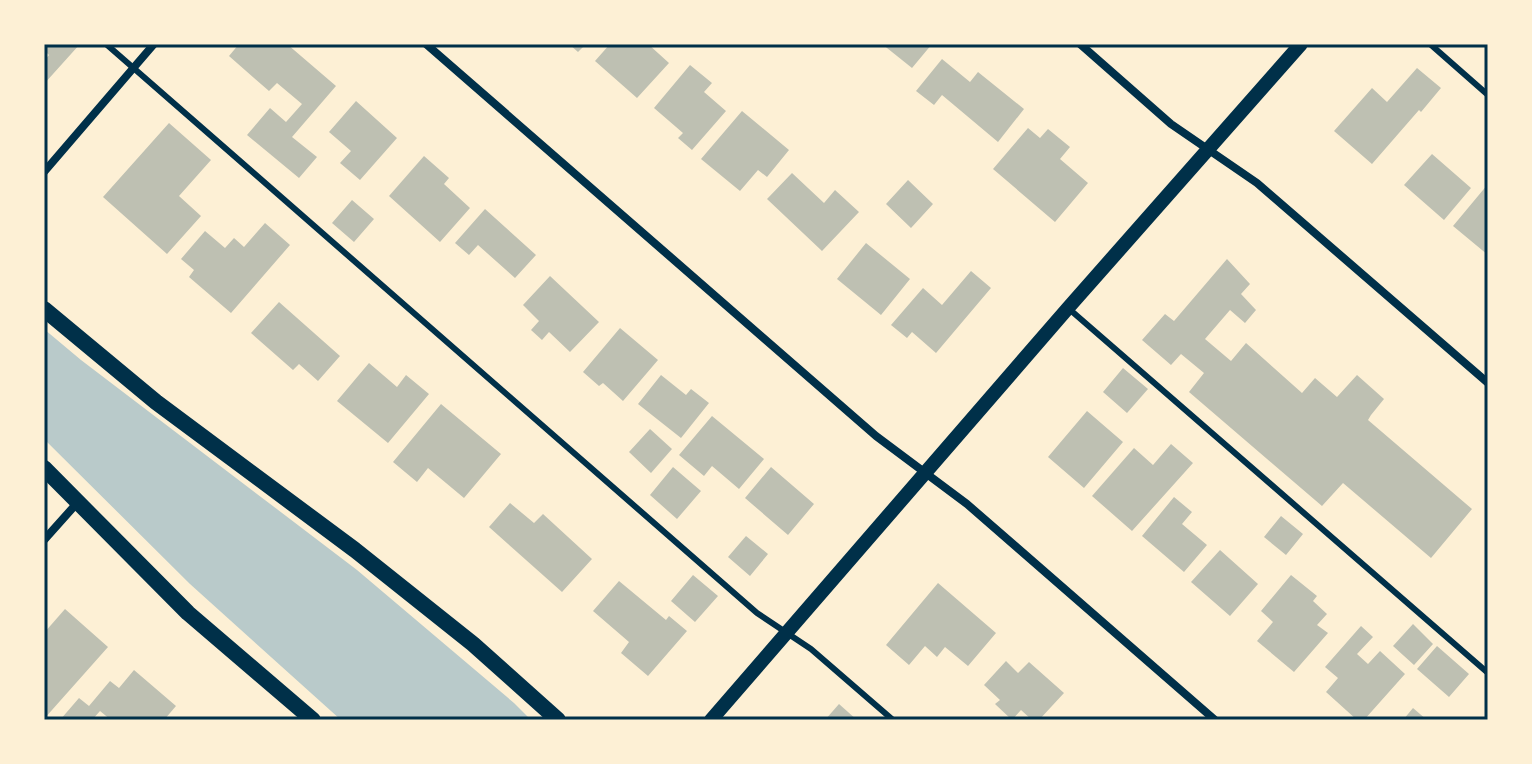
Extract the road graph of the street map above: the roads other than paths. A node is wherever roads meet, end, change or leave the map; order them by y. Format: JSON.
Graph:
{"nodes":[{"id":1,"x":106,"y":44,"type":"edge"},
{"id":2,"x":154,"y":44,"type":"edge"},
{"id":3,"x":426,"y":44,"type":"edge"},
{"id":4,"x":1080,"y":44,"type":"edge"},
{"id":5,"x":1301,"y":44,"type":"edge"},
{"id":6,"x":1430,"y":44,"type":"edge"},
{"id":7,"x":133,"y":68,"type":"junction"},
{"id":8,"x":1488,"y":95,"type":"edge"},
{"id":9,"x":1208,"y":150,"type":"junction"},
{"id":10,"x":44,"y":172,"type":"edge"},
{"id":11,"x":1068,"y":308,"type":"junction"},
{"id":12,"x":44,"y":309,"type":"edge"},
{"id":13,"x":1488,"y":383,"type":"edge"},
{"id":14,"x":44,"y":468,"type":"edge"},
{"id":15,"x":924,"y":474,"type":"junction"},
{"id":16,"x":78,"y":501,"type":"junction"},
{"id":17,"x":44,"y":540,"type":"edge"},
{"id":18,"x":787,"y":632,"type":"junction"},
{"id":19,"x":1488,"y":673,"type":"edge"},
{"id":20,"x":313,"y":720,"type":"edge"},
{"id":21,"x":558,"y":720,"type":"edge"},
{"id":22,"x":711,"y":720,"type":"edge"},
{"id":23,"x":893,"y":720,"type":"edge"},
{"id":24,"x":1215,"y":720,"type":"edge"}],
"edges":[{"from":1,"to":7,"type":"lane"},
{"from":2,"to":7,"type":"street"},
{"from":3,"to":15,"type":"street"},
{"from":4,"to":9,"type":"street"},
{"from":5,"to":9,"type":"street"},
{"from":6,"to":8,"type":"lane"},
{"from":7,"to":10,"type":"street"},
{"from":7,"to":18,"type":"lane"},
{"from":9,"to":11,"type":"street"},
{"from":9,"to":13,"type":"street"},
{"from":11,"to":15,"type":"street"},
{"from":11,"to":19,"type":"lane"},
{"from":12,"to":21,"type":"main road"},
{"from":14,"to":16,"type":"main road"},
{"from":15,"to":18,"type":"street"},
{"from":15,"to":24,"type":"street"},
{"from":16,"to":17,"type":"street"},
{"from":16,"to":20,"type":"main road"},
{"from":18,"to":22,"type":"street"},
{"from":18,"to":23,"type":"lane"}]}
